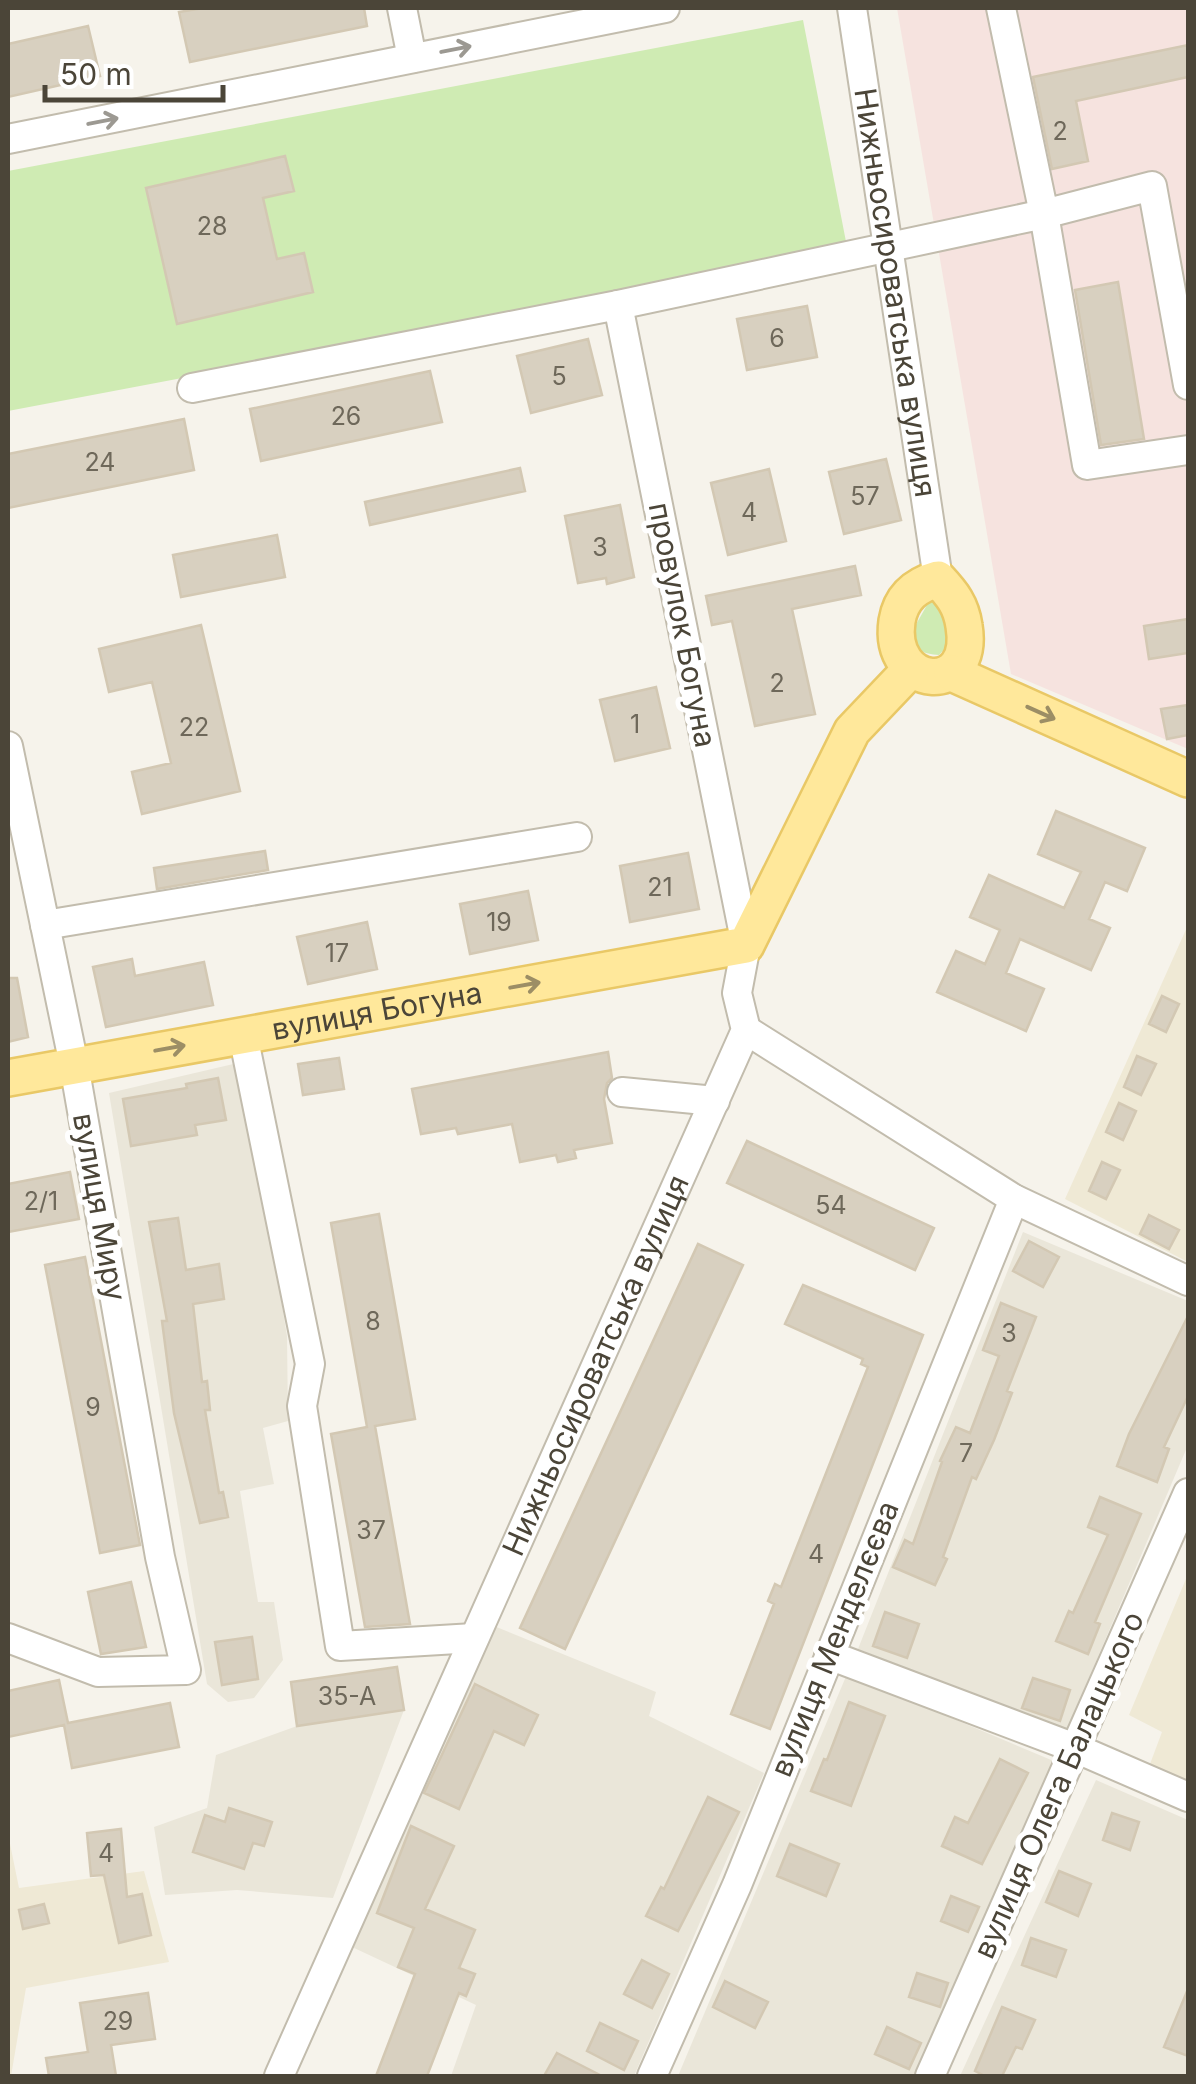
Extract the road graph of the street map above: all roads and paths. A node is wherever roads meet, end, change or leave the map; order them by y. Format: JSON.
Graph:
{"nodes":[{"id":1,"x":402,"y":8,"type":"edge"},
{"id":2,"x":665,"y":8,"type":"edge"},
{"id":3,"x":852,"y":8,"type":"edge"},
{"id":4,"x":1002,"y":8,"type":"edge"},
{"id":5,"x":412,"y":58,"type":"junction"},
{"id":6,"x":8,"y":139,"type":"edge"},
{"id":7,"x":1044,"y":214,"type":"junction"},
{"id":8,"x":890,"y":247,"type":"junction"},
{"id":9,"x":618,"y":305,"type":"junction"},
{"id":10,"x":1188,"y":385,"type":"edge"},
{"id":11,"x":192,"y":388,"type":"dead end"},
{"id":12,"x":1188,"y":450,"type":"edge"},
{"id":13,"x":938,"y":580,"type":"junction"},
{"id":14,"x":910,"y":670,"type":"junction"},
{"id":15,"x":952,"y":673,"type":"junction"},
{"id":16,"x":8,"y":746,"type":"edge"},
{"id":17,"x":1188,"y":780,"type":"edge"},
{"id":18,"x":577,"y":837,"type":"dead end"},
{"id":19,"x":45,"y":925,"type":"junction"},
{"id":20,"x":746,"y":945,"type":"junction"},
{"id":21,"x":746,"y":1030,"type":"junction"},
{"id":22,"x":243,"y":1035,"type":"junction"},
{"id":23,"x":74,"y":1065,"type":"junction"},
{"id":24,"x":8,"y":1078,"type":"edge"},
{"id":25,"x":622,"y":1092,"type":"dead end"},
{"id":26,"x":715,"y":1101,"type":"junction"},
{"id":27,"x":1014,"y":1199,"type":"junction"},
{"id":28,"x":1188,"y":1280,"type":"edge"},
{"id":29,"x":1188,"y":1494,"type":"edge"},
{"id":30,"x":8,"y":1638,"type":"edge"},
{"id":31,"x":474,"y":1638,"type":"junction"},
{"id":32,"x":829,"y":1655,"type":"junction"},
{"id":33,"x":1075,"y":1748,"type":"junction"},
{"id":34,"x":1188,"y":1797,"type":"edge"},
{"id":35,"x":278,"y":2076,"type":"edge"},
{"id":36,"x":652,"y":2076,"type":"edge"},
{"id":37,"x":930,"y":2076,"type":"edge"}],
"edges":[{"from":1,"to":5,"type":"street"},
{"from":5,"to":2,"type":"street","one_way":true},
{"from":3,"to":8,"type":"street","name":"Нижньосироватська вулиця"},
{"from":4,"to":7,"type":"street"},
{"from":6,"to":5,"type":"street","one_way":true},
{"from":7,"to":8,"type":"street"},
{"from":7,"to":10,"type":"street"},
{"from":7,"to":12,"type":"street"},
{"from":8,"to":9,"type":"street"},
{"from":8,"to":13,"type":"street","name":"Нижньосироватська вулиця"},
{"from":9,"to":11,"type":"street"},
{"from":9,"to":20,"type":"street","name":"провулок Богуна"},
{"from":13,"to":14,"type":"main road"},
{"from":13,"to":15,"type":"main road","name":"Нижньосироватська вулиця"},
{"from":14,"to":15,"type":"main road"},
{"from":14,"to":20,"type":"main road"},
{"from":15,"to":17,"type":"main road","one_way":true},
{"from":16,"to":19,"type":"street","name":"вулиця Миру"},
{"from":18,"to":19,"type":"street"},
{"from":19,"to":23,"type":"street","name":"вулиця Миру"},
{"from":20,"to":21,"type":"street"},
{"from":22,"to":20,"type":"main road","name":"вулиця Богуна","one_way":true},
{"from":21,"to":26,"type":"street","name":"Нижньосироватська вулиця"},
{"from":21,"to":27,"type":"street"},
{"from":23,"to":22,"type":"main road","name":"вулиця Богуна","one_way":true},
{"from":22,"to":31,"type":"street"},
{"from":23,"to":24,"type":"main road","name":"вулиця Богуна"},
{"from":23,"to":30,"type":"street","name":"вулиця Миру"},
{"from":25,"to":26,"type":"street"},
{"from":26,"to":31,"type":"street","name":"Нижньосироватська вулиця"},
{"from":27,"to":28,"type":"street"},
{"from":27,"to":32,"type":"street","name":"вулиця Менделєєва"},
{"from":29,"to":33,"type":"street","name":"вулиця Олега Балацького"},
{"from":31,"to":35,"type":"street","name":"Нижньосироватська вулиця"},
{"from":32,"to":33,"type":"street"},
{"from":32,"to":36,"type":"street","name":"вулиця Менделєєва"},
{"from":33,"to":34,"type":"street"},
{"from":33,"to":37,"type":"street","name":"вулиця Олега Балацького"}]}
